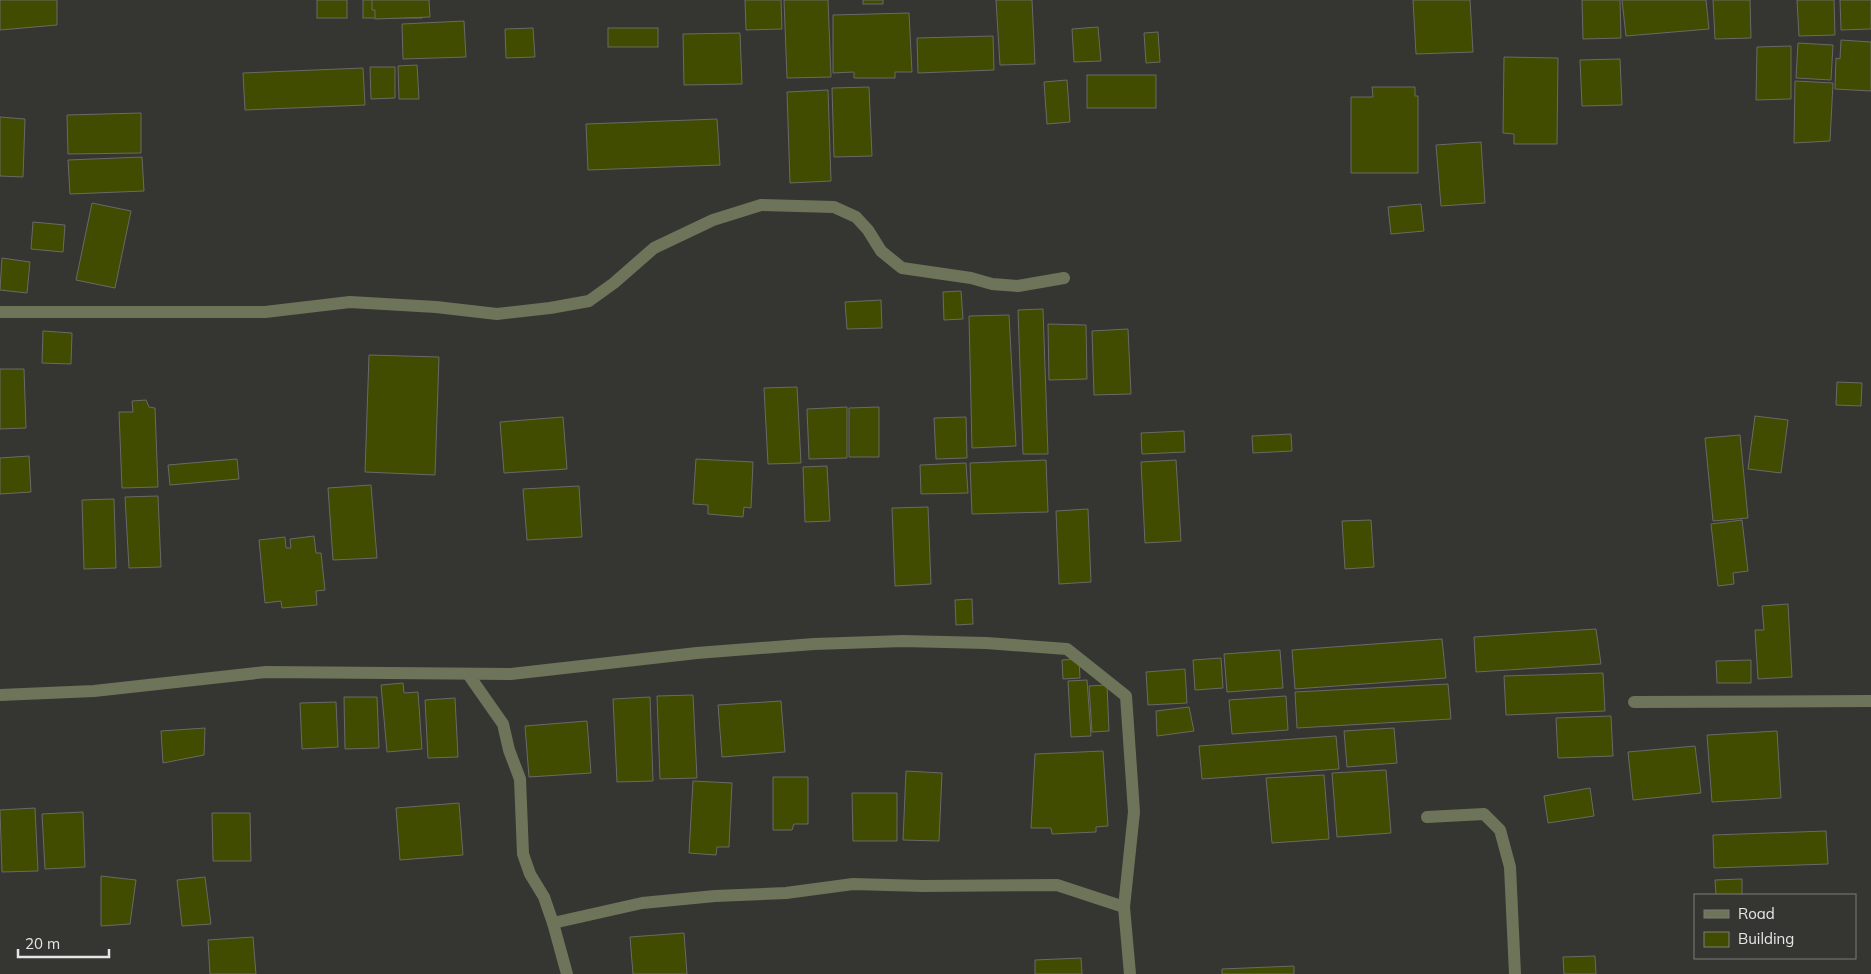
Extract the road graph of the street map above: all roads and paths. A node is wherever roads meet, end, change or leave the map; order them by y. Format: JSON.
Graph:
{"nodes":[{"id":1,"x":1064,"y":278,"type":"dead end"},
{"id":2,"x":0,"y":312,"type":"edge"},
{"id":3,"x":468,"y":674,"type":"junction"},
{"id":4,"x":0,"y":695,"type":"edge"},
{"id":5,"x":1871,"y":701,"type":"edge"},
{"id":6,"x":1634,"y":702,"type":"dead end"},
{"id":7,"x":1427,"y":817,"type":"dead end"},
{"id":8,"x":1124,"y":908,"type":"junction"},
{"id":9,"x":553,"y":923,"type":"junction"},
{"id":10,"x":567,"y":974,"type":"edge"},
{"id":11,"x":1130,"y":974,"type":"edge"},
{"id":12,"x":1515,"y":974,"type":"edge"}],
"edges":[{"from":1,"to":2,"type":"street"},
{"from":3,"to":4,"type":"street"},
{"from":3,"to":8,"type":"street"},
{"from":3,"to":9,"type":"street"},
{"from":5,"to":6,"type":"street"},
{"from":7,"to":12,"type":"street"},
{"from":8,"to":9,"type":"street"},
{"from":8,"to":11,"type":"street"},
{"from":9,"to":10,"type":"street"}]}
